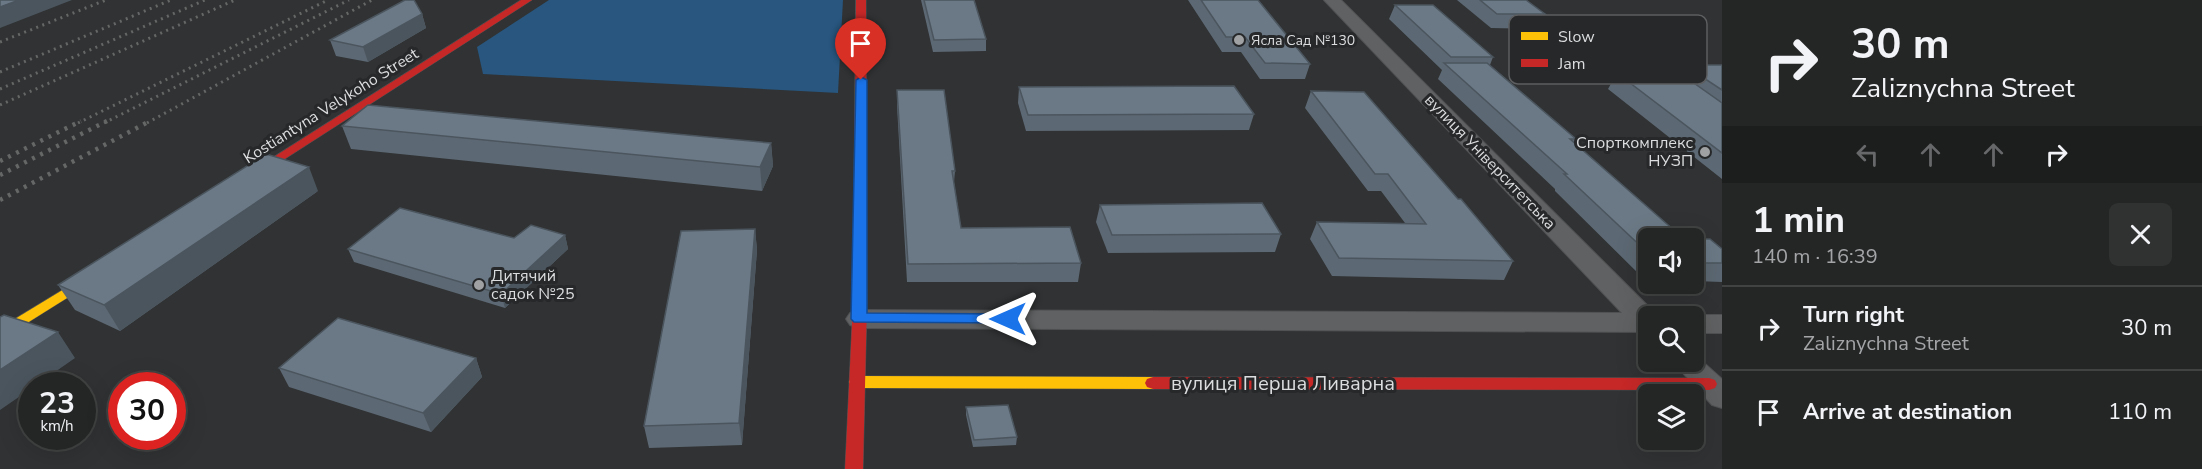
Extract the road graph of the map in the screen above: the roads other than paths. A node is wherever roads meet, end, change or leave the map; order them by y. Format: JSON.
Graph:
{"nodes":[{"id":1,"x":527,"y":0,"type":"edge"},
{"id":2,"x":861,"y":0,"type":"edge"},
{"id":3,"x":1332,"y":0,"type":"edge"},
{"id":4,"x":229,"y":190,"type":"edge"},
{"id":5,"x":110,"y":266,"type":"edge"},
{"id":6,"x":1638,"y":313,"type":"edge"},
{"id":7,"x":859,"y":319,"type":"junction"},
{"id":8,"x":1638,"y":323,"type":"edge"},
{"id":9,"x":1704,"y":324,"type":"edge"},
{"id":10,"x":1722,"y":324,"type":"edge"},
{"id":11,"x":0,"y":335,"type":"edge"},
{"id":12,"x":1697,"y":372,"type":"edge"},
{"id":13,"x":857,"y":382,"type":"junction"},
{"id":14,"x":1716,"y":391,"type":"edge"},
{"id":15,"x":854,"y":469,"type":"edge"}],
"edges":[{"from":1,"to":4,"type":"street","name":"Kostiantyna Velykoho Street"},
{"from":2,"to":7,"type":"street"},
{"from":3,"to":6,"type":"street","name":"вулиця Університетська"},
{"from":5,"to":11,"type":"street"},
{"from":7,"to":8,"type":"street"},
{"from":7,"to":13,"type":"street"},
{"from":9,"to":10,"type":"street"},
{"from":12,"to":14,"type":"street"},
{"from":13,"to":14,"type":"street","name":"вулиця Перша Ливарна"},
{"from":13,"to":15,"type":"street"}]}
